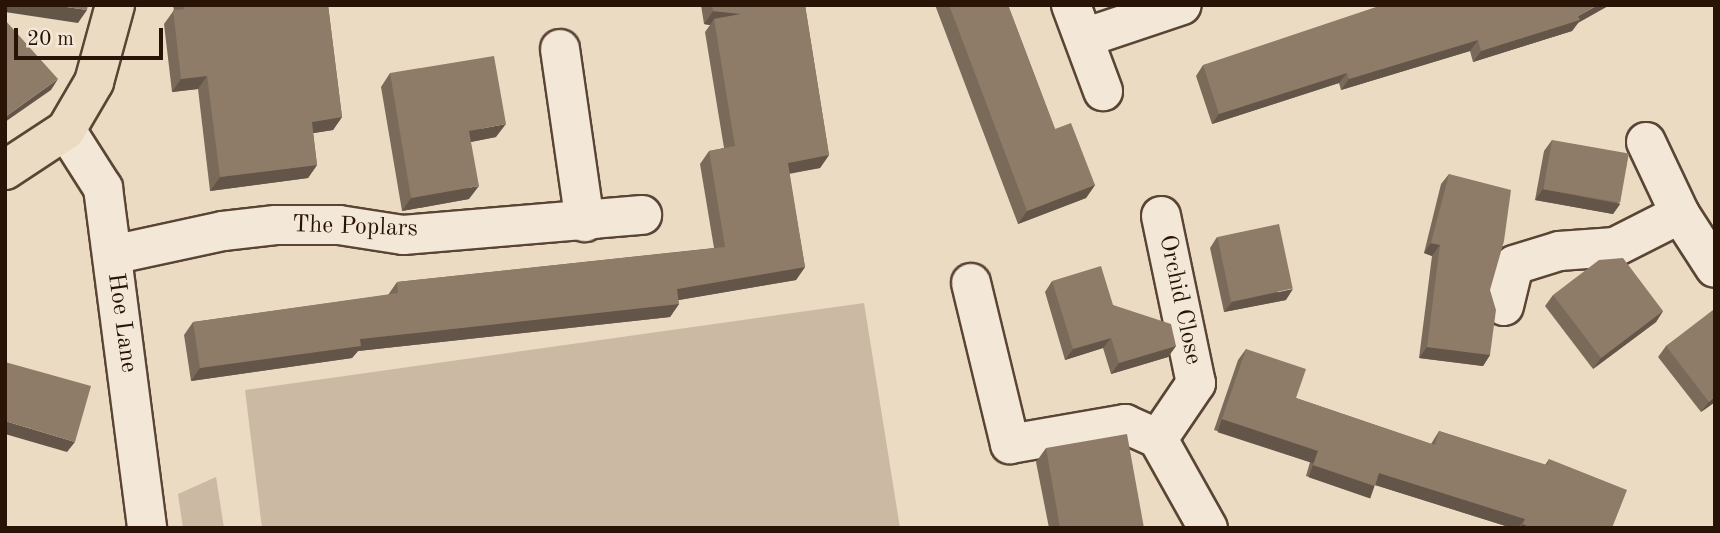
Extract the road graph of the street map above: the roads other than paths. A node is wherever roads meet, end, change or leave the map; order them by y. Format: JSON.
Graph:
{"nodes":[{"id":1,"x":1182,"y":5,"type":"edge"},
{"id":2,"x":118,"y":6,"type":"edge"},
{"id":3,"x":1077,"y":22,"type":"edge"},
{"id":4,"x":559,"y":49,"type":"dead end"},
{"id":5,"x":1104,"y":91,"type":"dead end"},
{"id":6,"x":66,"y":130,"type":"junction"},
{"id":7,"x":1646,"y":142,"type":"dead end"},
{"id":8,"x":5,"y":170,"type":"edge"},
{"id":9,"x":1680,"y":214,"type":"junction"},
{"id":10,"x":642,"y":215,"type":"dead end"},
{"id":11,"x":1161,"y":216,"type":"dead end"},
{"id":12,"x":585,"y":222,"type":"junction"},
{"id":13,"x":112,"y":255,"type":"junction"},
{"id":14,"x":1715,"y":268,"type":"edge"},
{"id":15,"x":971,"y":283,"type":"dead end"},
{"id":16,"x":1504,"y":306,"type":"dead end"},
{"id":17,"x":1158,"y":439,"type":"junction"},
{"id":18,"x":147,"y":528,"type":"edge"},
{"id":19,"x":1208,"y":528,"type":"edge"}],
"edges":[{"from":1,"to":3,"type":"street"},
{"from":2,"to":6,"type":"main road"},
{"from":3,"to":5,"type":"street"},
{"from":4,"to":12,"type":"street"},
{"from":6,"to":8,"type":"main road"},
{"from":6,"to":13,"type":"street","name":"Hoe Lane"},
{"from":7,"to":9,"type":"street"},
{"from":9,"to":14,"type":"street"},
{"from":9,"to":16,"type":"street"},
{"from":10,"to":12,"type":"street","name":"The Poplars"},
{"from":11,"to":17,"type":"street","name":"Orchid Close"},
{"from":12,"to":13,"type":"street","name":"The Poplars"},
{"from":13,"to":18,"type":"street","name":"Hoe Lane"},
{"from":15,"to":17,"type":"street"},
{"from":17,"to":19,"type":"street"}]}
